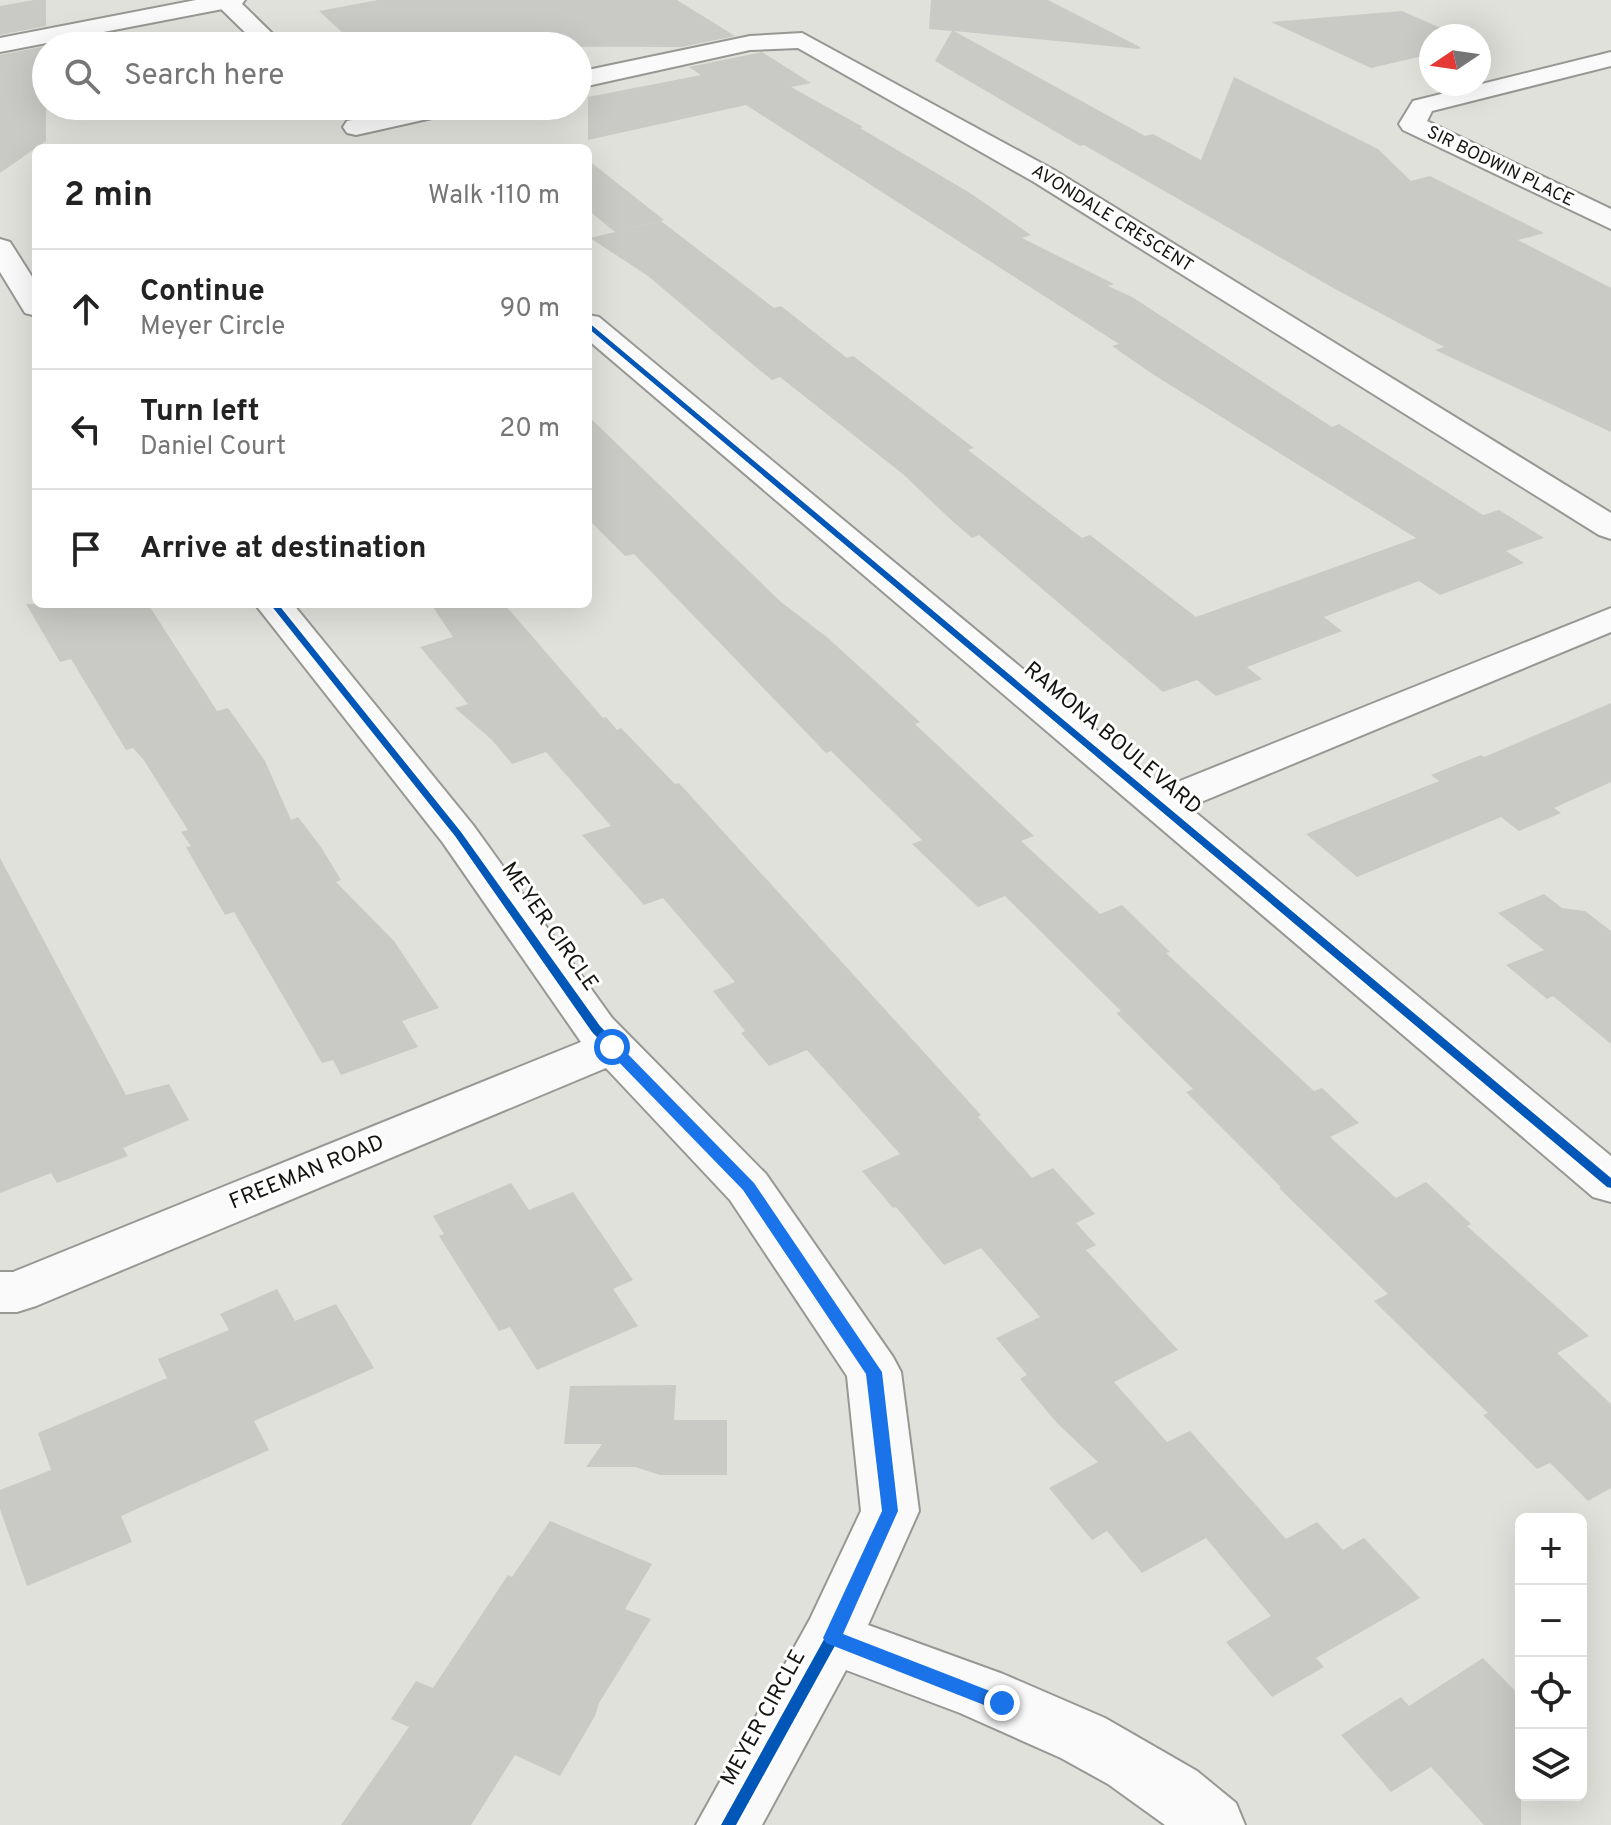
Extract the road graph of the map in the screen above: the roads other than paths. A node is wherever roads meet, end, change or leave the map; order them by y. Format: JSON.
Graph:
{"nodes":[{"id":1,"x":228,"y":0,"type":"edge"},
{"id":2,"x":66,"y":32,"type":"edge"},
{"id":3,"x":259,"y":32,"type":"edge"},
{"id":4,"x":32,"y":39,"type":"edge"},
{"id":5,"x":0,"y":45,"type":"edge"},
{"id":6,"x":1611,"y":59,"type":"edge"},
{"id":7,"x":592,"y":77,"type":"edge"},
{"id":8,"x":349,"y":120,"type":"edge"},
{"id":9,"x":389,"y":120,"type":"edge"},
{"id":10,"x":356,"y":127,"type":"junction"},
{"id":11,"x":375,"y":144,"type":"edge"},
{"id":12,"x":1611,"y":220,"type":"edge"},
{"id":13,"x":0,"y":248,"type":"edge"},
{"id":14,"x":32,"y":300,"type":"edge"},
{"id":15,"x":592,"y":327,"type":"edge"},
{"id":16,"x":1611,"y":528,"type":"edge"},
{"id":17,"x":277,"y":608,"type":"edge"},
{"id":18,"x":1611,"y":619,"type":"edge"},
{"id":19,"x":1159,"y":804,"type":"junction"},
{"id":20,"x":612,"y":1047,"type":"junction"},
{"id":21,"x":1611,"y":1184,"type":"edge"},
{"id":22,"x":0,"y":1292,"type":"edge"},
{"id":23,"x":832,"y":1638,"type":"junction"},
{"id":24,"x":728,"y":1825,"type":"edge"},
{"id":25,"x":1213,"y":1825,"type":"edge"}],
"edges":[{"from":1,"to":2,"type":"street"},
{"from":1,"to":3,"type":"street"},
{"from":4,"to":5,"type":"street"},
{"from":6,"to":12,"type":"street","name":"SIR BODWIN PLACE"},
{"from":7,"to":16,"type":"street","name":"AVONDALE CRESCENT"},
{"from":8,"to":10,"type":"street"},
{"from":9,"to":10,"type":"street"},
{"from":10,"to":11,"type":"street"},
{"from":13,"to":14,"type":"street"},
{"from":15,"to":19,"type":"street","name":"RAMONA BOULEVARD"},
{"from":17,"to":20,"type":"street","name":"MEYER CIRCLE"},
{"from":18,"to":19,"type":"street"},
{"from":19,"to":21,"type":"street","name":"RAMONA BOULEVARD"},
{"from":20,"to":22,"type":"street","name":"FREEMAN ROAD"},
{"from":20,"to":23,"type":"street","name":"MEYER CIRCLE"},
{"from":23,"to":24,"type":"street","name":"MEYER CIRCLE"},
{"from":23,"to":25,"type":"street"}]}
